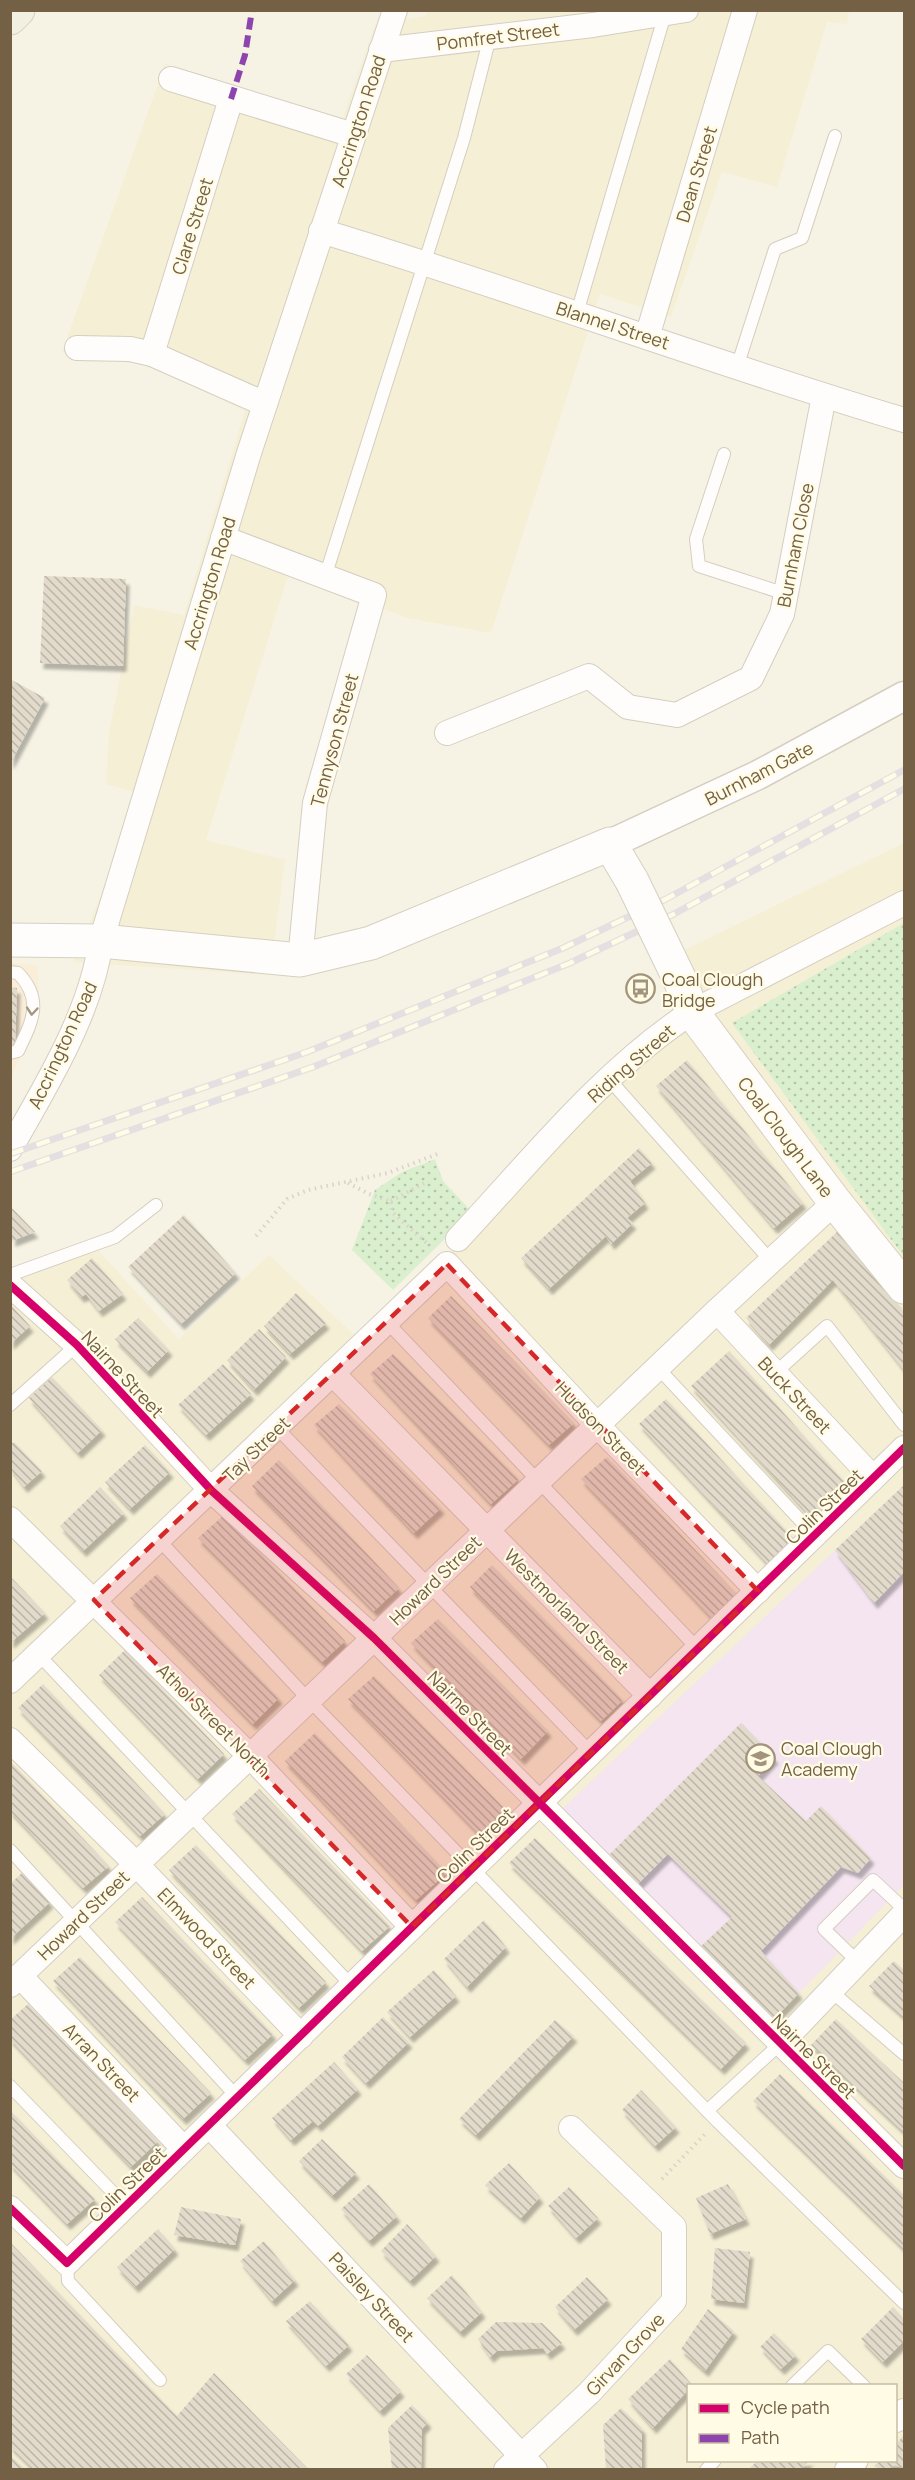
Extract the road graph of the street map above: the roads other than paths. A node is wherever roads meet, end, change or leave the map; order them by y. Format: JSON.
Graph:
{"nodes":[{"id":1,"x":18,"y":10,"type":"edge"},
{"id":2,"x":395,"y":10,"type":"edge"},
{"id":3,"x":745,"y":10,"type":"edge"},
{"id":4,"x":676,"y":12,"type":"edge"},
{"id":5,"x":10,"y":18,"type":"edge"},
{"id":6,"x":490,"y":37,"type":"junction"},
{"id":7,"x":381,"y":50,"type":"junction"},
{"id":8,"x":171,"y":79,"type":"dead end"},
{"id":9,"x":231,"y":99,"type":"junction"},
{"id":10,"x":352,"y":135,"type":"junction"},
{"id":11,"x":835,"y":136,"type":"dead end"},
{"id":12,"x":321,"y":231,"type":"junction"},
{"id":13,"x":425,"y":262,"type":"junction"},
{"id":14,"x":577,"y":313,"type":"junction"},
{"id":15,"x":647,"y":337,"type":"junction"},
{"id":16,"x":77,"y":348,"type":"dead end"},
{"id":17,"x":152,"y":354,"type":"junction"},
{"id":18,"x":737,"y":367,"type":"junction"},
{"id":19,"x":824,"y":396,"type":"junction"},
{"id":20,"x":265,"y":404,"type":"junction"},
{"id":21,"x":904,"y":420,"type":"edge"},
{"id":22,"x":724,"y":454,"type":"dead end"},
{"id":23,"x":223,"y":538,"type":"junction"},
{"id":24,"x":325,"y":577,"type":"junction"},
{"id":25,"x":786,"y":594,"type":"junction"},
{"id":26,"x":904,"y":696,"type":"edge"},
{"id":27,"x":447,"y":733,"type":"dead end"},
{"id":28,"x":610,"y":844,"type":"junction"},
{"id":29,"x":904,"y":903,"type":"edge"},
{"id":30,"x":10,"y":940,"type":"edge"},
{"id":31,"x":101,"y":942,"type":"junction"},
{"id":32,"x":300,"y":960,"type":"junction"},
{"id":33,"x":10,"y":972,"type":"edge"},
{"id":34,"x":692,"y":1012,"type":"junction"},
{"id":35,"x":10,"y":1053,"type":"edge"},
{"id":36,"x":608,"y":1078,"type":"junction"},
{"id":37,"x":10,"y":1149,"type":"edge"},
{"id":38,"x":835,"y":1202,"type":"junction"},
{"id":39,"x":156,"y":1205,"type":"dead end"},
{"id":40,"x":458,"y":1239,"type":"dead end"},
{"id":41,"x":771,"y":1261,"type":"junction"},
{"id":42,"x":447,"y":1264,"type":"joint"},
{"id":43,"x":10,"y":1275,"type":"edge"},
{"id":44,"x":10,"y":1285,"type":"edge"},
{"id":45,"x":904,"y":1287,"type":"edge"},
{"id":46,"x":717,"y":1311,"type":"junction"},
{"id":47,"x":386,"y":1321,"type":"junction"},
{"id":48,"x":77,"y":1345,"type":"junction"},
{"id":49,"x":658,"y":1368,"type":"junction"},
{"id":50,"x":332,"y":1373,"type":"junction"},
{"id":51,"x":775,"y":1373,"type":"junction"},
{"id":52,"x":10,"y":1405,"type":"edge"},
{"id":53,"x":597,"y":1425,"type":"junction"},
{"id":54,"x":277,"y":1428,"type":"junction"},
{"id":55,"x":904,"y":1443,"type":"edge"},
{"id":56,"x":873,"y":1478,"type":"junction"},
{"id":57,"x":539,"y":1481,"type":"junction"},
{"id":58,"x":212,"y":1491,"type":"junction"},
{"id":59,"x":10,"y":1519,"type":"edge"},
{"id":60,"x":487,"y":1530,"type":"junction"},
{"id":61,"x":814,"y":1535,"type":"junction"},
{"id":62,"x":159,"y":1540,"type":"junction"},
{"id":63,"x":430,"y":1585,"type":"junction"},
{"id":64,"x":758,"y":1591,"type":"junction"},
{"id":65,"x":94,"y":1600,"type":"junction"},
{"id":66,"x":374,"y":1638,"type":"junction"},
{"id":67,"x":698,"y":1649,"type":"junction"},
{"id":68,"x":38,"y":1654,"type":"junction"},
{"id":69,"x":10,"y":1681,"type":"edge"},
{"id":70,"x":650,"y":1696,"type":"junction"},
{"id":71,"x":309,"y":1700,"type":"junction"},
{"id":72,"x":10,"y":1740,"type":"edge"},
{"id":73,"x":591,"y":1753,"type":"junction"},
{"id":74,"x":250,"y":1756,"type":"junction"},
{"id":75,"x":539,"y":1804,"type":"junction"},
{"id":76,"x":190,"y":1814,"type":"junction"},
{"id":77,"x":10,"y":1850,"type":"edge"},
{"id":78,"x":136,"y":1865,"type":"junction"},
{"id":79,"x":473,"y":1868,"type":"junction"},
{"id":80,"x":904,"y":1909,"type":"edge"},
{"id":81,"x":76,"y":1922,"type":"junction"},
{"id":82,"x":412,"y":1927,"type":"junction"},
{"id":83,"x":899,"y":1929,"type":"edge"},
{"id":84,"x":858,"y":1962,"type":"junction"},
{"id":85,"x":15,"y":1980,"type":"edge"},
{"id":86,"x":352,"y":1986,"type":"junction"},
{"id":87,"x":831,"y":1991,"type":"junction"},
{"id":88,"x":301,"y":2036,"type":"junction"},
{"id":89,"x":780,"y":2044,"type":"junction"},
{"id":90,"x":904,"y":2054,"type":"edge"},
{"id":91,"x":10,"y":2086,"type":"edge"},
{"id":92,"x":237,"y":2098,"type":"junction"},
{"id":93,"x":707,"y":2111,"type":"junction"},
{"id":94,"x":209,"y":2125,"type":"junction"},
{"id":95,"x":572,"y":2128,"type":"dead end"},
{"id":96,"x":184,"y":2149,"type":"junction"},
{"id":97,"x":904,"y":2166,"type":"edge"},
{"id":98,"x":126,"y":2206,"type":"junction"},
{"id":99,"x":10,"y":2208,"type":"edge"},
{"id":100,"x":67,"y":2263,"type":"junction"},
{"id":101,"x":904,"y":2303,"type":"edge"},
{"id":102,"x":160,"y":2380,"type":"dead end"},
{"id":103,"x":793,"y":2384,"type":"edge"},
{"id":104,"x":863,"y":2384,"type":"edge"},
{"id":105,"x":521,"y":2464,"type":"edge"}],
"edges":[{"from":1,"to":5,"type":"main road"},
{"from":2,"to":7,"type":"street","name":"Accrington Road"},
{"from":3,"to":15,"type":"street","name":"Dean Street"},
{"from":4,"to":6,"type":"street","name":"Pomfret Street"},
{"from":4,"to":14,"type":"lane"},
{"from":6,"to":7,"type":"street","name":"Pomfret Street"},
{"from":6,"to":13,"type":"lane"},
{"from":7,"to":10,"type":"street","name":"Accrington Road"},
{"from":8,"to":9,"type":"street"},
{"from":9,"to":10,"type":"street"},
{"from":9,"to":17,"type":"street","name":"Clare Street"},
{"from":10,"to":12,"type":"street","name":"Accrington Road"},
{"from":11,"to":18,"type":"lane"},
{"from":12,"to":13,"type":"street","name":"Blannel Street"},
{"from":12,"to":20,"type":"street","name":"Accrington Road"},
{"from":13,"to":14,"type":"street","name":"Blannel Street"},
{"from":13,"to":24,"type":"lane"},
{"from":14,"to":15,"type":"street","name":"Blannel Street"},
{"from":15,"to":18,"type":"street","name":"Blannel Street"},
{"from":16,"to":17,"type":"street"},
{"from":17,"to":20,"type":"street"},
{"from":18,"to":19,"type":"street","name":"Blannel Street"},
{"from":19,"to":21,"type":"street","name":"Blannel Street"},
{"from":19,"to":25,"type":"street","name":"Burnham Close"},
{"from":20,"to":23,"type":"street","name":"Accrington Road"},
{"from":22,"to":25,"type":"lane"},
{"from":23,"to":24,"type":"street"},
{"from":23,"to":31,"type":"street","name":"Accrington Road"},
{"from":24,"to":32,"type":"street","name":"Tennyson Street"},
{"from":25,"to":27,"type":"street","name":"Burnham Close"},
{"from":26,"to":28,"type":"street","name":"Burnham Gate"},
{"from":28,"to":32,"type":"main road"},
{"from":28,"to":34,"type":"main road","name":"Coal Clough Lane","bridge":true},
{"from":29,"to":34,"type":"street","name":"Riding Street"},
{"from":30,"to":31,"type":"main road"},
{"from":31,"to":32,"type":"main road"},
{"from":31,"to":37,"type":"street","name":"Accrington Road"},
{"from":33,"to":35,"type":"lane","one_way":true},
{"from":34,"to":36,"type":"street","name":"Riding Street"},
{"from":34,"to":38,"type":"main road","name":"Coal Clough Lane"},
{"from":36,"to":40,"type":"street","name":"Riding Street"},
{"from":36,"to":41,"type":"lane"},
{"from":38,"to":41,"type":"street","name":"Howard Street"},
{"from":38,"to":45,"type":"main road","name":"Coal Clough Lane"},
{"from":39,"to":43,"type":"lane"},
{"from":41,"to":46,"type":"street","name":"Howard Street"},
{"from":42,"to":47,"type":"street","name":"Tay Street"},
{"from":42,"to":53,"type":"street","name":"Hudson Street"},
{"from":44,"to":48,"type":"street","name":"Nairne Street"},
{"from":46,"to":49,"type":"street","name":"Howard Street"},
{"from":46,"to":51,"type":"street","name":"Buck Street"},
{"from":47,"to":50,"type":"street","name":"Tay Street"},
{"from":47,"to":57,"type":"lane"},
{"from":48,"to":52,"type":"lane"},
{"from":48,"to":58,"type":"street","name":"Nairne Street"},
{"from":49,"to":53,"type":"street","name":"Howard Street"},
{"from":49,"to":61,"type":"lane"},
{"from":50,"to":54,"type":"street","name":"Tay Street"},
{"from":50,"to":60,"type":"street","name":"Westmorland Street"},
{"from":51,"to":55,"type":"lane"},
{"from":51,"to":56,"type":"street","name":"Buck Street"},
{"from":53,"to":57,"type":"street","name":"Howard Street"},
{"from":53,"to":64,"type":"street","name":"Hudson Street"},
{"from":54,"to":58,"type":"street","name":"Tay Street"},
{"from":54,"to":63,"type":"lane"},
{"from":55,"to":56,"type":"street","name":"Colin Street"},
{"from":56,"to":61,"type":"street","name":"Colin Street"},
{"from":57,"to":60,"type":"street","name":"Howard Street"},
{"from":57,"to":67,"type":"lane"},
{"from":58,"to":62,"type":"street","name":"Tay Street"},
{"from":58,"to":66,"type":"street","name":"Nairne Street"},
{"from":59,"to":65,"type":"street","name":"Athol Street North"},
{"from":60,"to":63,"type":"street","name":"Howard Street"},
{"from":60,"to":70,"type":"street","name":"Westmorland Street"},
{"from":61,"to":64,"type":"street","name":"Colin Street"},
{"from":62,"to":65,"type":"street","name":"Tay Street"},
{"from":62,"to":71,"type":"lane"},
{"from":63,"to":66,"type":"street","name":"Howard Street"},
{"from":63,"to":73,"type":"lane"},
{"from":64,"to":67,"type":"street","name":"Colin Street"},
{"from":65,"to":68,"type":"street","name":"Tay Street"},
{"from":65,"to":74,"type":"street","name":"Athol Street North"},
{"from":66,"to":71,"type":"street","name":"Howard Street"},
{"from":66,"to":75,"type":"street","name":"Nairne Street"},
{"from":67,"to":70,"type":"street","name":"Colin Street"},
{"from":68,"to":69,"type":"street","name":"Tay Street"},
{"from":68,"to":76,"type":"lane"},
{"from":70,"to":73,"type":"street","name":"Colin Street"},
{"from":71,"to":74,"type":"street","name":"Howard Street"},
{"from":71,"to":79,"type":"lane"},
{"from":72,"to":78,"type":"street","name":"Elmwood Street"},
{"from":73,"to":75,"type":"street","name":"Colin Street"},
{"from":74,"to":76,"type":"street","name":"Howard Street"},
{"from":74,"to":82,"type":"street","name":"Athol Street North"},
{"from":75,"to":79,"type":"street","name":"Colin Street"},
{"from":75,"to":89,"type":"street","name":"Nairne Street"},
{"from":76,"to":78,"type":"street","name":"Howard Street"},
{"from":76,"to":86,"type":"lane"},
{"from":77,"to":81,"type":"lane"},
{"from":78,"to":81,"type":"street","name":"Howard Street"},
{"from":78,"to":88,"type":"street","name":"Elmwood Street"},
{"from":79,"to":82,"type":"street","name":"Colin Street"},
{"from":79,"to":93,"type":"lane"},
{"from":80,"to":84,"type":"lane"},
{"from":81,"to":85,"type":"street","name":"Howard Street"},
{"from":81,"to":92,"type":"lane"},
{"from":82,"to":86,"type":"street","name":"Colin Street"},
{"from":83,"to":84,"type":"street"},
{"from":84,"to":87,"type":"street"},
{"from":85,"to":96,"type":"street","name":"Arran Street"},
{"from":86,"to":88,"type":"street","name":"Colin Street"},
{"from":87,"to":89,"type":"street"},
{"from":87,"to":90,"type":"lane"},
{"from":88,"to":92,"type":"street","name":"Colin Street"},
{"from":89,"to":93,"type":"lane"},
{"from":89,"to":97,"type":"street","name":"Nairne Street"},
{"from":91,"to":98,"type":"lane"},
{"from":92,"to":94,"type":"street","name":"Colin Street"},
{"from":93,"to":101,"type":"lane"},
{"from":94,"to":96,"type":"street","name":"Colin Street"},
{"from":94,"to":105,"type":"street","name":"Paisley Street"},
{"from":95,"to":105,"type":"street","name":"Girvan Grove"},
{"from":96,"to":98,"type":"street","name":"Colin Street"},
{"from":98,"to":100,"type":"street","name":"Colin Street"},
{"from":99,"to":100,"type":"street"},
{"from":100,"to":102,"type":"lane"},
{"from":103,"to":104,"type":"lane"}]}
